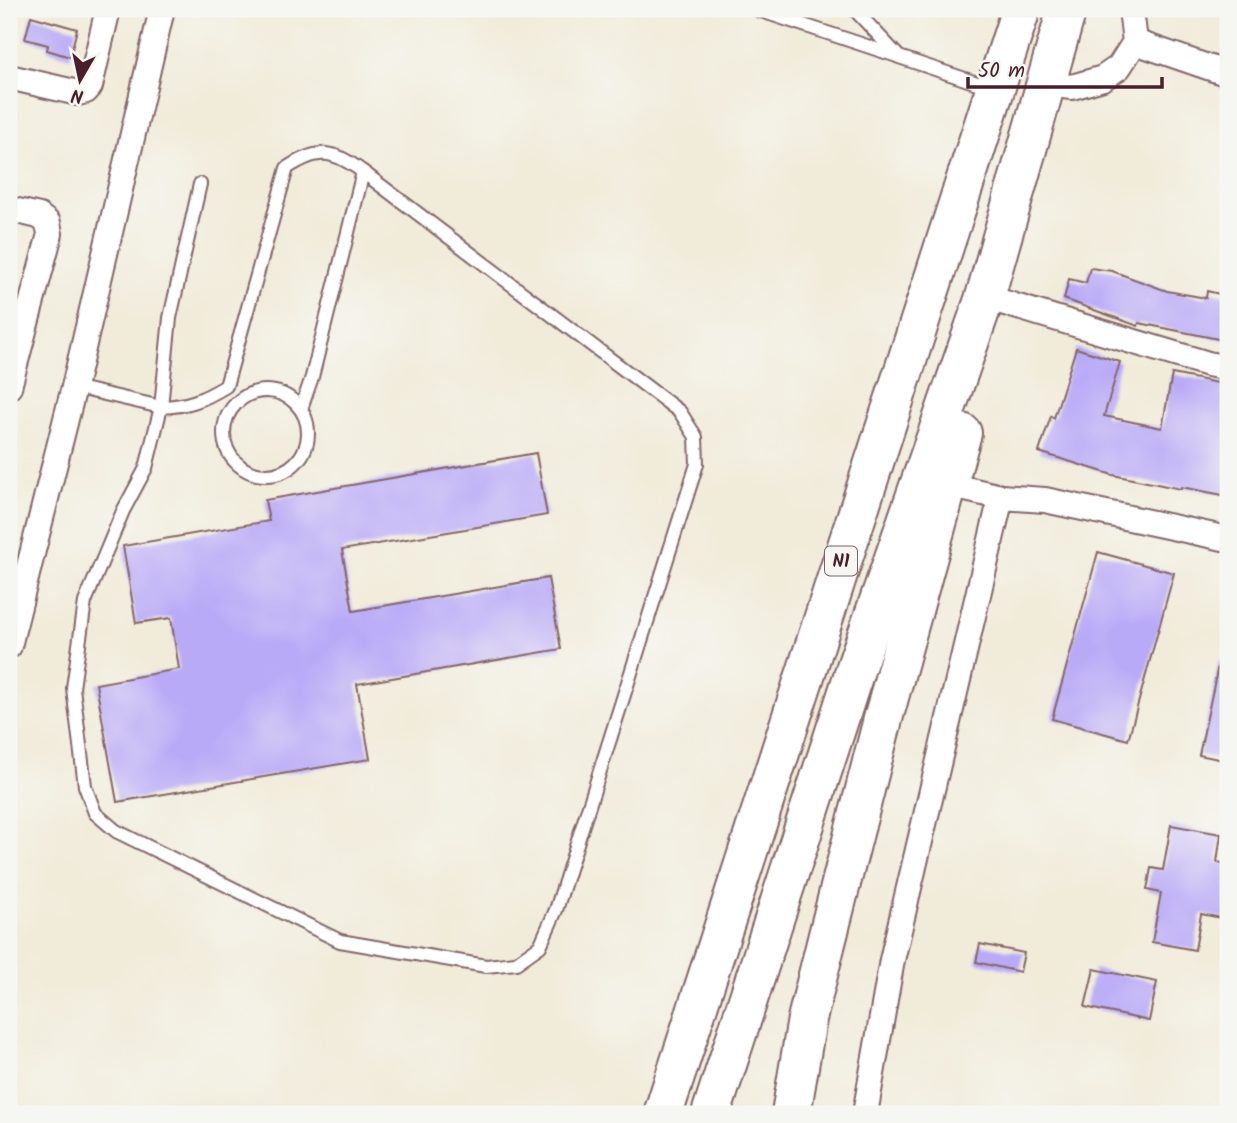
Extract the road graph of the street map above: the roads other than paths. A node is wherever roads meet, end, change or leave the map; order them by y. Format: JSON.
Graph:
{"nodes":[{"id":1,"x":108,"y":9,"type":"edge"},
{"id":2,"x":162,"y":9,"type":"edge"},
{"id":3,"x":755,"y":9,"type":"edge"},
{"id":4,"x":854,"y":9,"type":"edge"},
{"id":5,"x":1021,"y":9,"type":"edge"},
{"id":6,"x":1067,"y":9,"type":"edge"},
{"id":7,"x":1131,"y":9,"type":"edge"},
{"id":8,"x":1135,"y":42,"type":"junction"},
{"id":9,"x":899,"y":57,"type":"junction"},
{"id":10,"x":1228,"y":75,"type":"edge"},
{"id":11,"x":9,"y":77,"type":"edge"},
{"id":12,"x":1046,"y":84,"type":"junction"},
{"id":13,"x":995,"y":89,"type":"junction"},
{"id":14,"x":363,"y":172,"type":"junction"},
{"id":15,"x":200,"y":184,"type":"dead end"},
{"id":16,"x":9,"y":209,"type":"edge"},
{"id":17,"x":982,"y":303,"type":"junction"},
{"id":18,"x":1228,"y":368,"type":"edge"},
{"id":19,"x":226,"y":386,"type":"junction"},
{"id":20,"x":9,"y":387,"type":"edge"},
{"id":21,"x":74,"y":387,"type":"junction"},
{"id":22,"x":239,"y":400,"type":"junction"},
{"id":23,"x":161,"y":408,"type":"junction"},
{"id":24,"x":301,"y":409,"type":"junction"},
{"id":25,"x":948,"y":485,"type":"junction"},
{"id":26,"x":1002,"y":497,"type":"junction"},
{"id":27,"x":1228,"y":539,"type":"edge"},
{"id":28,"x":9,"y":646,"type":"edge"},
{"id":29,"x":668,"y":1097,"type":"edge"},
{"id":30,"x":653,"y":1114,"type":"edge"},
{"id":31,"x":711,"y":1114,"type":"edge"},
{"id":32,"x":791,"y":1114,"type":"edge"},
{"id":33,"x":865,"y":1114,"type":"edge"}],
"edges":[{"from":1,"to":11,"type":"street"},
{"from":2,"to":21,"type":"street"},
{"from":3,"to":9,"type":"lane"},
{"from":4,"to":9,"type":"lane"},
{"from":5,"to":13,"type":"highway","number":"N1"},
{"from":6,"to":12,"type":"highway"},
{"from":7,"to":8,"type":"street"},
{"from":8,"to":10,"type":"street"},
{"from":8,"to":12,"type":"street"},
{"from":9,"to":13,"type":"lane"},
{"from":12,"to":17,"type":"highway"},
{"from":13,"to":29,"type":"highway","number":"N1"},
{"from":14,"to":19,"type":"lane"},
{"from":14,"to":23,"type":"lane"},
{"from":14,"to":24,"type":"lane"},
{"from":15,"to":23,"type":"lane"},
{"from":16,"to":20,"type":"street"},
{"from":17,"to":18,"type":"street"},
{"from":17,"to":25,"type":"highway"},
{"from":17,"to":31,"type":"highway"},
{"from":19,"to":22,"type":"lane"},
{"from":19,"to":23,"type":"lane"},
{"from":21,"to":23,"type":"lane"},
{"from":21,"to":28,"type":"street"},
{"from":22,"to":24,"type":"lane"},
{"from":22,"to":24,"type":"lane"},
{"from":25,"to":26,"type":"street"},
{"from":25,"to":32,"type":"highway"},
{"from":26,"to":27,"type":"street"},
{"from":26,"to":33,"type":"street"},
{"from":29,"to":30,"type":"highway"}]}
